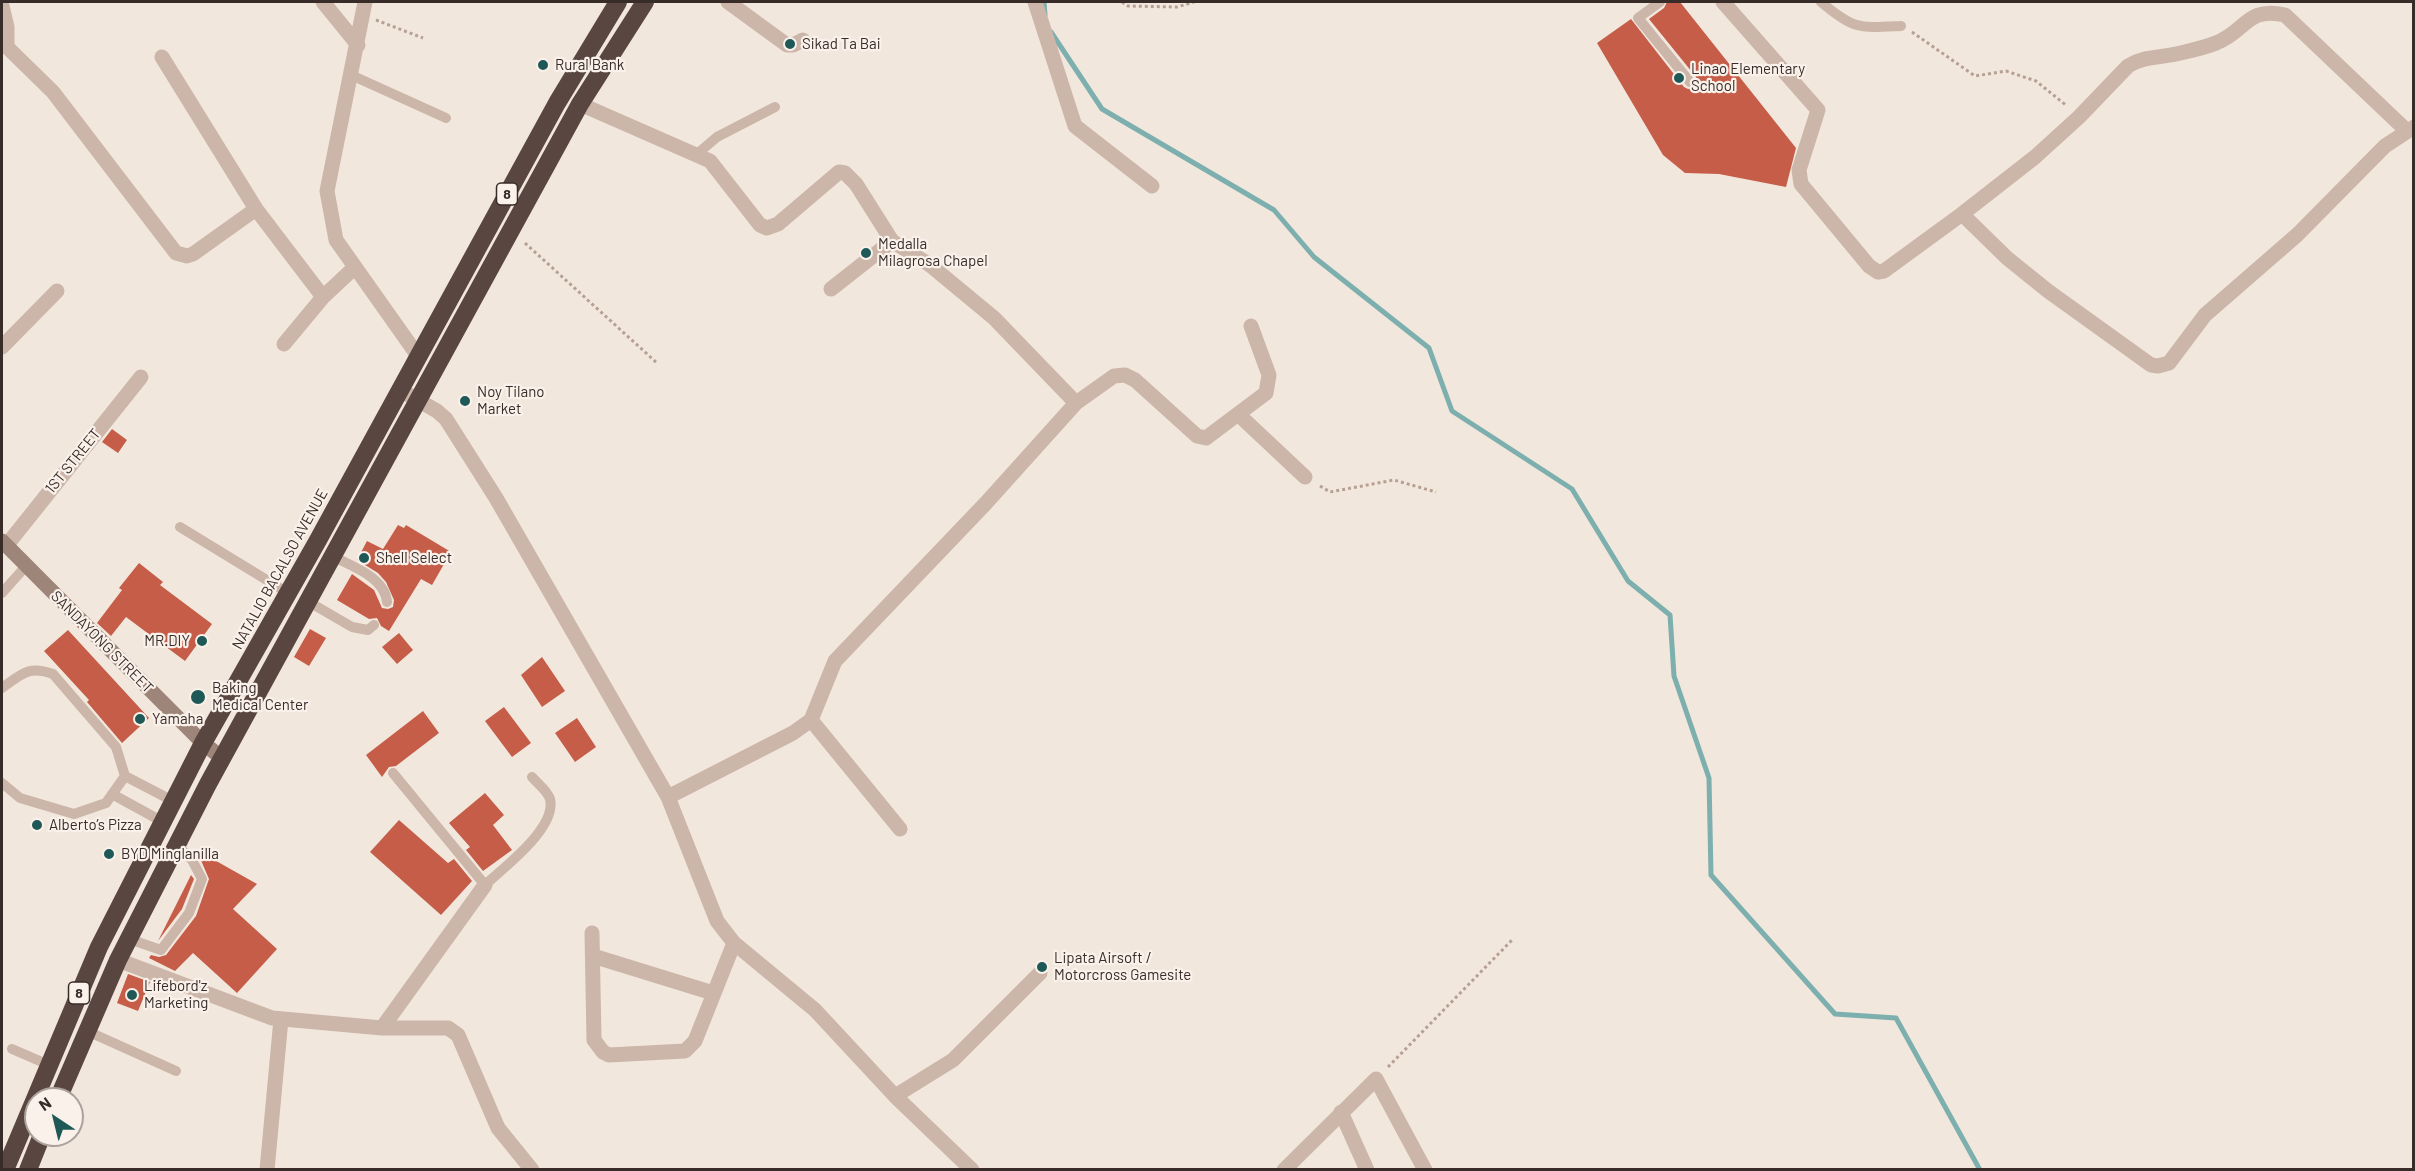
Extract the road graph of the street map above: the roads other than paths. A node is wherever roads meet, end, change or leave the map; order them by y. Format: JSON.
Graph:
{"nodes":[{"id":1,"x":323,"y":2,"type":"edge"},
{"id":2,"x":618,"y":2,"type":"edge"},
{"id":3,"x":645,"y":2,"type":"edge"},
{"id":4,"x":728,"y":2,"type":"edge"},
{"id":5,"x":1035,"y":2,"type":"edge"},
{"id":6,"x":1660,"y":2,"type":"edge"},
{"id":7,"x":1723,"y":2,"type":"edge"},
{"id":8,"x":1821,"y":2,"type":"edge"},
{"id":9,"x":2,"y":6,"type":"edge"},
{"id":10,"x":364,"y":8,"type":"edge"},
{"id":11,"x":2285,"y":8,"type":"edge"},
{"id":12,"x":1906,"y":28,"type":"road end"},
{"id":13,"x":803,"y":40,"type":"dead end"},
{"id":14,"x":358,"y":45,"type":"junction"},
{"id":15,"x":4,"y":50,"type":"edge"},
{"id":16,"x":162,"y":57,"type":"dead end"},
{"id":17,"x":351,"y":75,"type":"junction"},
{"id":18,"x":1689,"y":82,"type":"dead end"},
{"id":19,"x":580,"y":104,"type":"junction"},
{"id":20,"x":775,"y":106,"type":"dead end"},
{"id":21,"x":446,"y":118,"type":"dead end"},
{"id":22,"x":2410,"y":129,"type":"edge"},
{"id":23,"x":697,"y":154,"type":"junction"},
{"id":24,"x":1152,"y":186,"type":"dead end"},
{"id":25,"x":256,"y":209,"type":"junction"},
{"id":26,"x":1962,"y":214,"type":"junction"},
{"id":27,"x":892,"y":241,"type":"junction"},
{"id":28,"x":354,"y":268,"type":"junction"},
{"id":29,"x":831,"y":289,"type":"dead end"},
{"id":30,"x":57,"y":291,"type":"dead end"},
{"id":31,"x":323,"y":297,"type":"junction"},
{"id":32,"x":1251,"y":326,"type":"dead end"},
{"id":33,"x":284,"y":344,"type":"dead end"},
{"id":34,"x":2,"y":347,"type":"edge"},
{"id":35,"x":418,"y":356,"type":"junction"},
{"id":36,"x":141,"y":377,"type":"dead end"},
{"id":37,"x":400,"y":390,"type":"junction"},
{"id":38,"x":418,"y":400,"type":"junction"},
{"id":39,"x":1076,"y":403,"type":"junction"},
{"id":40,"x":1239,"y":415,"type":"junction"},
{"id":41,"x":1305,"y":477,"type":"road end"},
{"id":42,"x":180,"y":527,"type":"dead end"},
{"id":43,"x":4,"y":543,"type":"edge"},
{"id":44,"x":332,"y":556,"type":"junction"},
{"id":45,"x":26,"y":566,"type":"junction"},
{"id":46,"x":2,"y":593,"type":"edge"},
{"id":47,"x":288,"y":593,"type":"junction"},
{"id":48,"x":309,"y":602,"type":"junction"},
{"id":49,"x":387,"y":602,"type":"dead end"},
{"id":50,"x":374,"y":625,"type":"dead end"},
{"id":51,"x":2,"y":688,"type":"edge"},
{"id":52,"x":811,"y":720,"type":"junction"},
{"id":53,"x":203,"y":743,"type":"junction"},
{"id":54,"x":222,"y":758,"type":"junction"},
{"id":55,"x":393,"y":773,"type":"dead end"},
{"id":56,"x":125,"y":776,"type":"junction"},
{"id":57,"x":532,"y":777,"type":"dead end"},
{"id":58,"x":2,"y":783,"type":"edge"},
{"id":59,"x":668,"y":797,"type":"junction"},
{"id":60,"x":109,"y":799,"type":"junction"},
{"id":61,"x":172,"y":801,"type":"junction"},
{"id":62,"x":163,"y":822,"type":"junction"},
{"id":63,"x":900,"y":829,"type":"dead end"},
{"id":64,"x":177,"y":845,"type":"junction"},
{"id":65,"x":485,"y":885,"type":"junction"},
{"id":66,"x":592,"y":933,"type":"dead end"},
{"id":67,"x":129,"y":939,"type":"junction"},
{"id":68,"x":734,"y":944,"type":"junction"},
{"id":69,"x":593,"y":956,"type":"junction"},
{"id":70,"x":118,"y":960,"type":"junction"},
{"id":71,"x":1040,"y":973,"type":"dead end"},
{"id":72,"x":713,"y":993,"type":"junction"},
{"id":73,"x":281,"y":1019,"type":"junction"},
{"id":74,"x":382,"y":1028,"type":"junction"},
{"id":75,"x":87,"y":1031,"type":"junction"},
{"id":76,"x":12,"y":1049,"type":"dead end"},
{"id":77,"x":49,"y":1065,"type":"junction"},
{"id":78,"x":176,"y":1071,"type":"dead end"},
{"id":79,"x":63,"y":1087,"type":"edge"},
{"id":80,"x":895,"y":1096,"type":"junction"},
{"id":81,"x":1341,"y":1112,"type":"junction"},
{"id":82,"x":37,"y":1147,"type":"edge"},
{"id":83,"x":5,"y":1170,"type":"edge"},
{"id":84,"x":28,"y":1170,"type":"edge"},
{"id":85,"x":267,"y":1170,"type":"edge"},
{"id":86,"x":532,"y":1170,"type":"edge"},
{"id":87,"x":972,"y":1170,"type":"edge"},
{"id":88,"x":1284,"y":1170,"type":"edge"},
{"id":89,"x":1367,"y":1170,"type":"edge"},
{"id":90,"x":1425,"y":1170,"type":"edge"}],
"edges":[{"from":1,"to":14,"type":"street"},
{"from":2,"to":35,"type":"highway","name":"NATALIO BACALSO AVENUE","number":"8"},
{"from":3,"to":19,"type":"highway","number":"8"},
{"from":4,"to":13,"type":"street"},
{"from":5,"to":24,"type":"street"},
{"from":6,"to":18,"type":"lane"},
{"from":7,"to":26,"type":"street"},
{"from":8,"to":12,"type":"lane"},
{"from":9,"to":15,"type":"street"},
{"from":10,"to":14,"type":"street"},
{"from":11,"to":22,"type":"street"},
{"from":11,"to":26,"type":"street"},
{"from":14,"to":17,"type":"street"},
{"from":15,"to":25,"type":"street"},
{"from":16,"to":25,"type":"street"},
{"from":17,"to":21,"type":"lane"},
{"from":17,"to":28,"type":"street"},
{"from":19,"to":23,"type":"street"},
{"from":19,"to":38,"type":"highway","number":"8"},
{"from":20,"to":23,"type":"lane"},
{"from":22,"to":26,"type":"street"},
{"from":23,"to":27,"type":"street"},
{"from":25,"to":31,"type":"street"},
{"from":27,"to":29,"type":"street"},
{"from":27,"to":39,"type":"street"},
{"from":28,"to":31,"type":"street"},
{"from":28,"to":35,"type":"street"},
{"from":30,"to":34,"type":"street"},
{"from":31,"to":33,"type":"street"},
{"from":32,"to":40,"type":"street"},
{"from":35,"to":37,"type":"highway","name":"NATALIO BACALSO AVENUE","number":"8"},
{"from":36,"to":43,"type":"street","name":"1ST STREET"},
{"from":37,"to":38,"type":"street"},
{"from":37,"to":47,"type":"highway","name":"NATALIO BACALSO AVENUE","number":"8"},
{"from":38,"to":44,"type":"highway","number":"8"},
{"from":38,"to":59,"type":"street"},
{"from":39,"to":40,"type":"street"},
{"from":39,"to":52,"type":"street"},
{"from":40,"to":41,"type":"street"},
{"from":42,"to":47,"type":"lane"},
{"from":43,"to":45,"type":"street","name":"SANDAYONG STREET"},
{"from":44,"to":48,"type":"highway","number":"8"},
{"from":44,"to":49,"type":"lane"},
{"from":45,"to":46,"type":"lane"},
{"from":45,"to":53,"type":"street","name":"SANDAYONG STREET"},
{"from":47,"to":53,"type":"highway","name":"NATALIO BACALSO AVENUE","number":"8"},
{"from":48,"to":50,"type":"lane"},
{"from":48,"to":54,"type":"highway","number":"8"},
{"from":51,"to":56,"type":"lane"},
{"from":52,"to":59,"type":"street"},
{"from":52,"to":63,"type":"street"},
{"from":53,"to":54,"type":"street","name":"SANDAYONG STREET"},
{"from":53,"to":61,"type":"highway","name":"NATALIO BACALSO AVENUE","number":"8"},
{"from":54,"to":64,"type":"highway","number":"8"},
{"from":55,"to":65,"type":"lane"},
{"from":56,"to":60,"type":"lane"},
{"from":56,"to":61,"type":"lane"},
{"from":57,"to":65,"type":"lane"},
{"from":58,"to":60,"type":"lane"},
{"from":59,"to":68,"type":"street"},
{"from":60,"to":62,"type":"lane"},
{"from":61,"to":62,"type":"highway","name":"NATALIO BACALSO AVENUE","number":"8"},
{"from":62,"to":77,"type":"highway","name":"NATALIO BACALSO AVENUE","number":"8"},
{"from":64,"to":67,"type":"highway","number":"8"},
{"from":64,"to":67,"type":"lane"},
{"from":65,"to":74,"type":"street"},
{"from":66,"to":69,"type":"street"},
{"from":67,"to":70,"type":"highway","number":"8"},
{"from":68,"to":72,"type":"street"},
{"from":68,"to":80,"type":"street"},
{"from":69,"to":72,"type":"street"},
{"from":69,"to":72,"type":"street"},
{"from":70,"to":73,"type":"street"},
{"from":70,"to":75,"type":"highway","number":"8"},
{"from":71,"to":80,"type":"street"},
{"from":73,"to":74,"type":"street"},
{"from":73,"to":85,"type":"street"},
{"from":74,"to":86,"type":"street"},
{"from":75,"to":78,"type":"lane"},
{"from":75,"to":79,"type":"highway","number":"8"},
{"from":76,"to":77,"type":"lane"},
{"from":77,"to":83,"type":"highway","name":"NATALIO BACALSO AVENUE","number":"8"},
{"from":80,"to":87,"type":"street"},
{"from":81,"to":88,"type":"street"},
{"from":81,"to":89,"type":"street"},
{"from":81,"to":90,"type":"street"},
{"from":82,"to":84,"type":"highway"}]}
